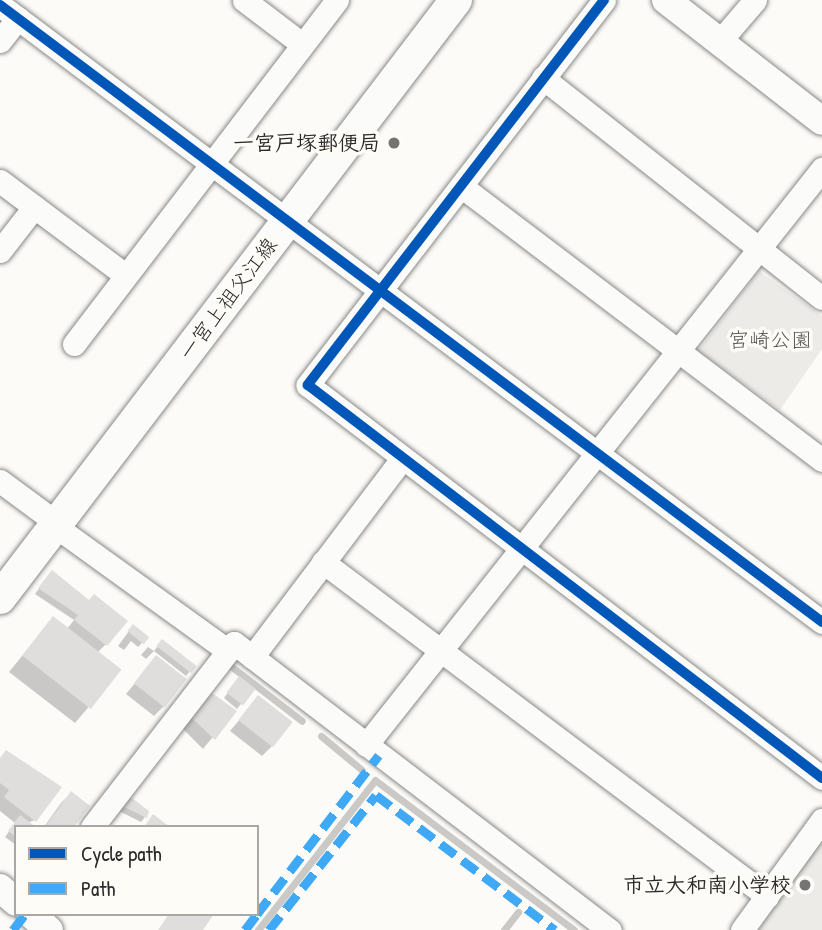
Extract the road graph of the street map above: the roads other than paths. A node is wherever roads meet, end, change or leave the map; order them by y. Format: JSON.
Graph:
{"nodes":[{"id":1,"x":244,"y":0,"type":"edge"},
{"id":2,"x":337,"y":0,"type":"edge"},
{"id":3,"x":456,"y":0,"type":"edge"},
{"id":4,"x":604,"y":0,"type":"edge"},
{"id":5,"x":666,"y":0,"type":"edge"},
{"id":6,"x":755,"y":0,"type":"edge"},
{"id":7,"x":9,"y":11,"type":"edge"},
{"id":8,"x":0,"y":41,"type":"edge"},
{"id":9,"x":720,"y":41,"type":"junction"},
{"id":10,"x":302,"y":44,"type":"junction"},
{"id":11,"x":543,"y":78,"type":"junction"},
{"id":12,"x":822,"y":121,"type":"edge"},
{"id":13,"x":211,"y":162,"type":"junction"},
{"id":14,"x":822,"y":169,"type":"edge"},
{"id":15,"x":0,"y":181,"type":"edge"},
{"id":16,"x":461,"y":186,"type":"junction"},
{"id":17,"x":34,"y":207,"type":"junction"},
{"id":18,"x":288,"y":221,"type":"junction"},
{"id":19,"x":0,"y":251,"type":"edge"},
{"id":20,"x":759,"y":251,"type":"junction"},
{"id":21,"x":125,"y":275,"type":"junction"},
{"id":22,"x":381,"y":289,"type":"junction"},
{"id":23,"x":822,"y":298,"type":"edge"},
{"id":24,"x":74,"y":344,"type":"dead end"},
{"id":25,"x":677,"y":352,"type":"junction"},
{"id":26,"x":599,"y":451,"type":"junction"},
{"id":27,"x":402,"y":459,"type":"junction"},
{"id":28,"x":822,"y":460,"type":"edge"},
{"id":29,"x":0,"y":481,"type":"edge"},
{"id":30,"x":56,"y":524,"type":"junction"},
{"id":31,"x":521,"y":551,"type":"junction"},
{"id":32,"x":323,"y":562,"type":"junction"},
{"id":33,"x":0,"y":598,"type":"edge"},
{"id":34,"x":822,"y":622,"type":"edge"},
{"id":35,"x":228,"y":651,"type":"junction"},
{"id":36,"x":441,"y":651,"type":"junction"},
{"id":37,"x":252,"y":657,"type":"junction"},
{"id":38,"x":366,"y":746,"type":"junction"},
{"id":39,"x":822,"y":778,"type":"edge"},
{"id":40,"x":822,"y":820,"type":"edge"},
{"id":41,"x":94,"y":825,"type":"edge"},
{"id":42,"x":0,"y":888,"type":"edge"},
{"id":43,"x":767,"y":896,"type":"junction"},
{"id":44,"x":14,"y":900,"type":"edge"},
{"id":45,"x":33,"y":916,"type":"edge"},
{"id":46,"x":49,"y":930,"type":"edge"},
{"id":47,"x":610,"y":930,"type":"edge"},
{"id":48,"x":742,"y":930,"type":"edge"}],
"edges":[{"from":1,"to":10,"type":"street"},
{"from":2,"to":10,"type":"street"},
{"from":3,"to":18,"type":"main road","name":"一宮上祖父江線"},
{"from":4,"to":11,"type":"street"},
{"from":5,"to":9,"type":"street"},
{"from":6,"to":9,"type":"street"},
{"from":7,"to":8,"type":"street"},
{"from":7,"to":13,"type":"street"},
{"from":9,"to":12,"type":"street"},
{"from":10,"to":13,"type":"street"},
{"from":11,"to":16,"type":"street"},
{"from":11,"to":20,"type":"street"},
{"from":13,"to":18,"type":"street"},
{"from":13,"to":21,"type":"street"},
{"from":14,"to":20,"type":"street"},
{"from":15,"to":17,"type":"street"},
{"from":16,"to":22,"type":"street"},
{"from":16,"to":25,"type":"street"},
{"from":17,"to":19,"type":"street"},
{"from":17,"to":21,"type":"street"},
{"from":18,"to":22,"type":"street"},
{"from":18,"to":30,"type":"main road","name":"一宮上祖父江線"},
{"from":20,"to":23,"type":"street"},
{"from":20,"to":25,"type":"street"},
{"from":21,"to":24,"type":"street"},
{"from":22,"to":26,"type":"street"},
{"from":22,"to":27,"type":"street"},
{"from":25,"to":26,"type":"street"},
{"from":25,"to":28,"type":"street"},
{"from":26,"to":31,"type":"street"},
{"from":26,"to":34,"type":"street"},
{"from":27,"to":31,"type":"street"},
{"from":27,"to":32,"type":"street"},
{"from":29,"to":30,"type":"street"},
{"from":30,"to":33,"type":"main road","name":"一宮上祖父江線"},
{"from":30,"to":35,"type":"street"},
{"from":31,"to":36,"type":"street"},
{"from":31,"to":39,"type":"street"},
{"from":32,"to":36,"type":"street"},
{"from":32,"to":37,"type":"street"},
{"from":35,"to":37,"type":"street"},
{"from":35,"to":41,"type":"street"},
{"from":36,"to":38,"type":"street"},
{"from":36,"to":43,"type":"street"},
{"from":37,"to":38,"type":"street"},
{"from":38,"to":47,"type":"street"},
{"from":40,"to":43,"type":"street"},
{"from":42,"to":44,"type":"street"},
{"from":43,"to":48,"type":"street"},
{"from":45,"to":46,"type":"street"}]}
